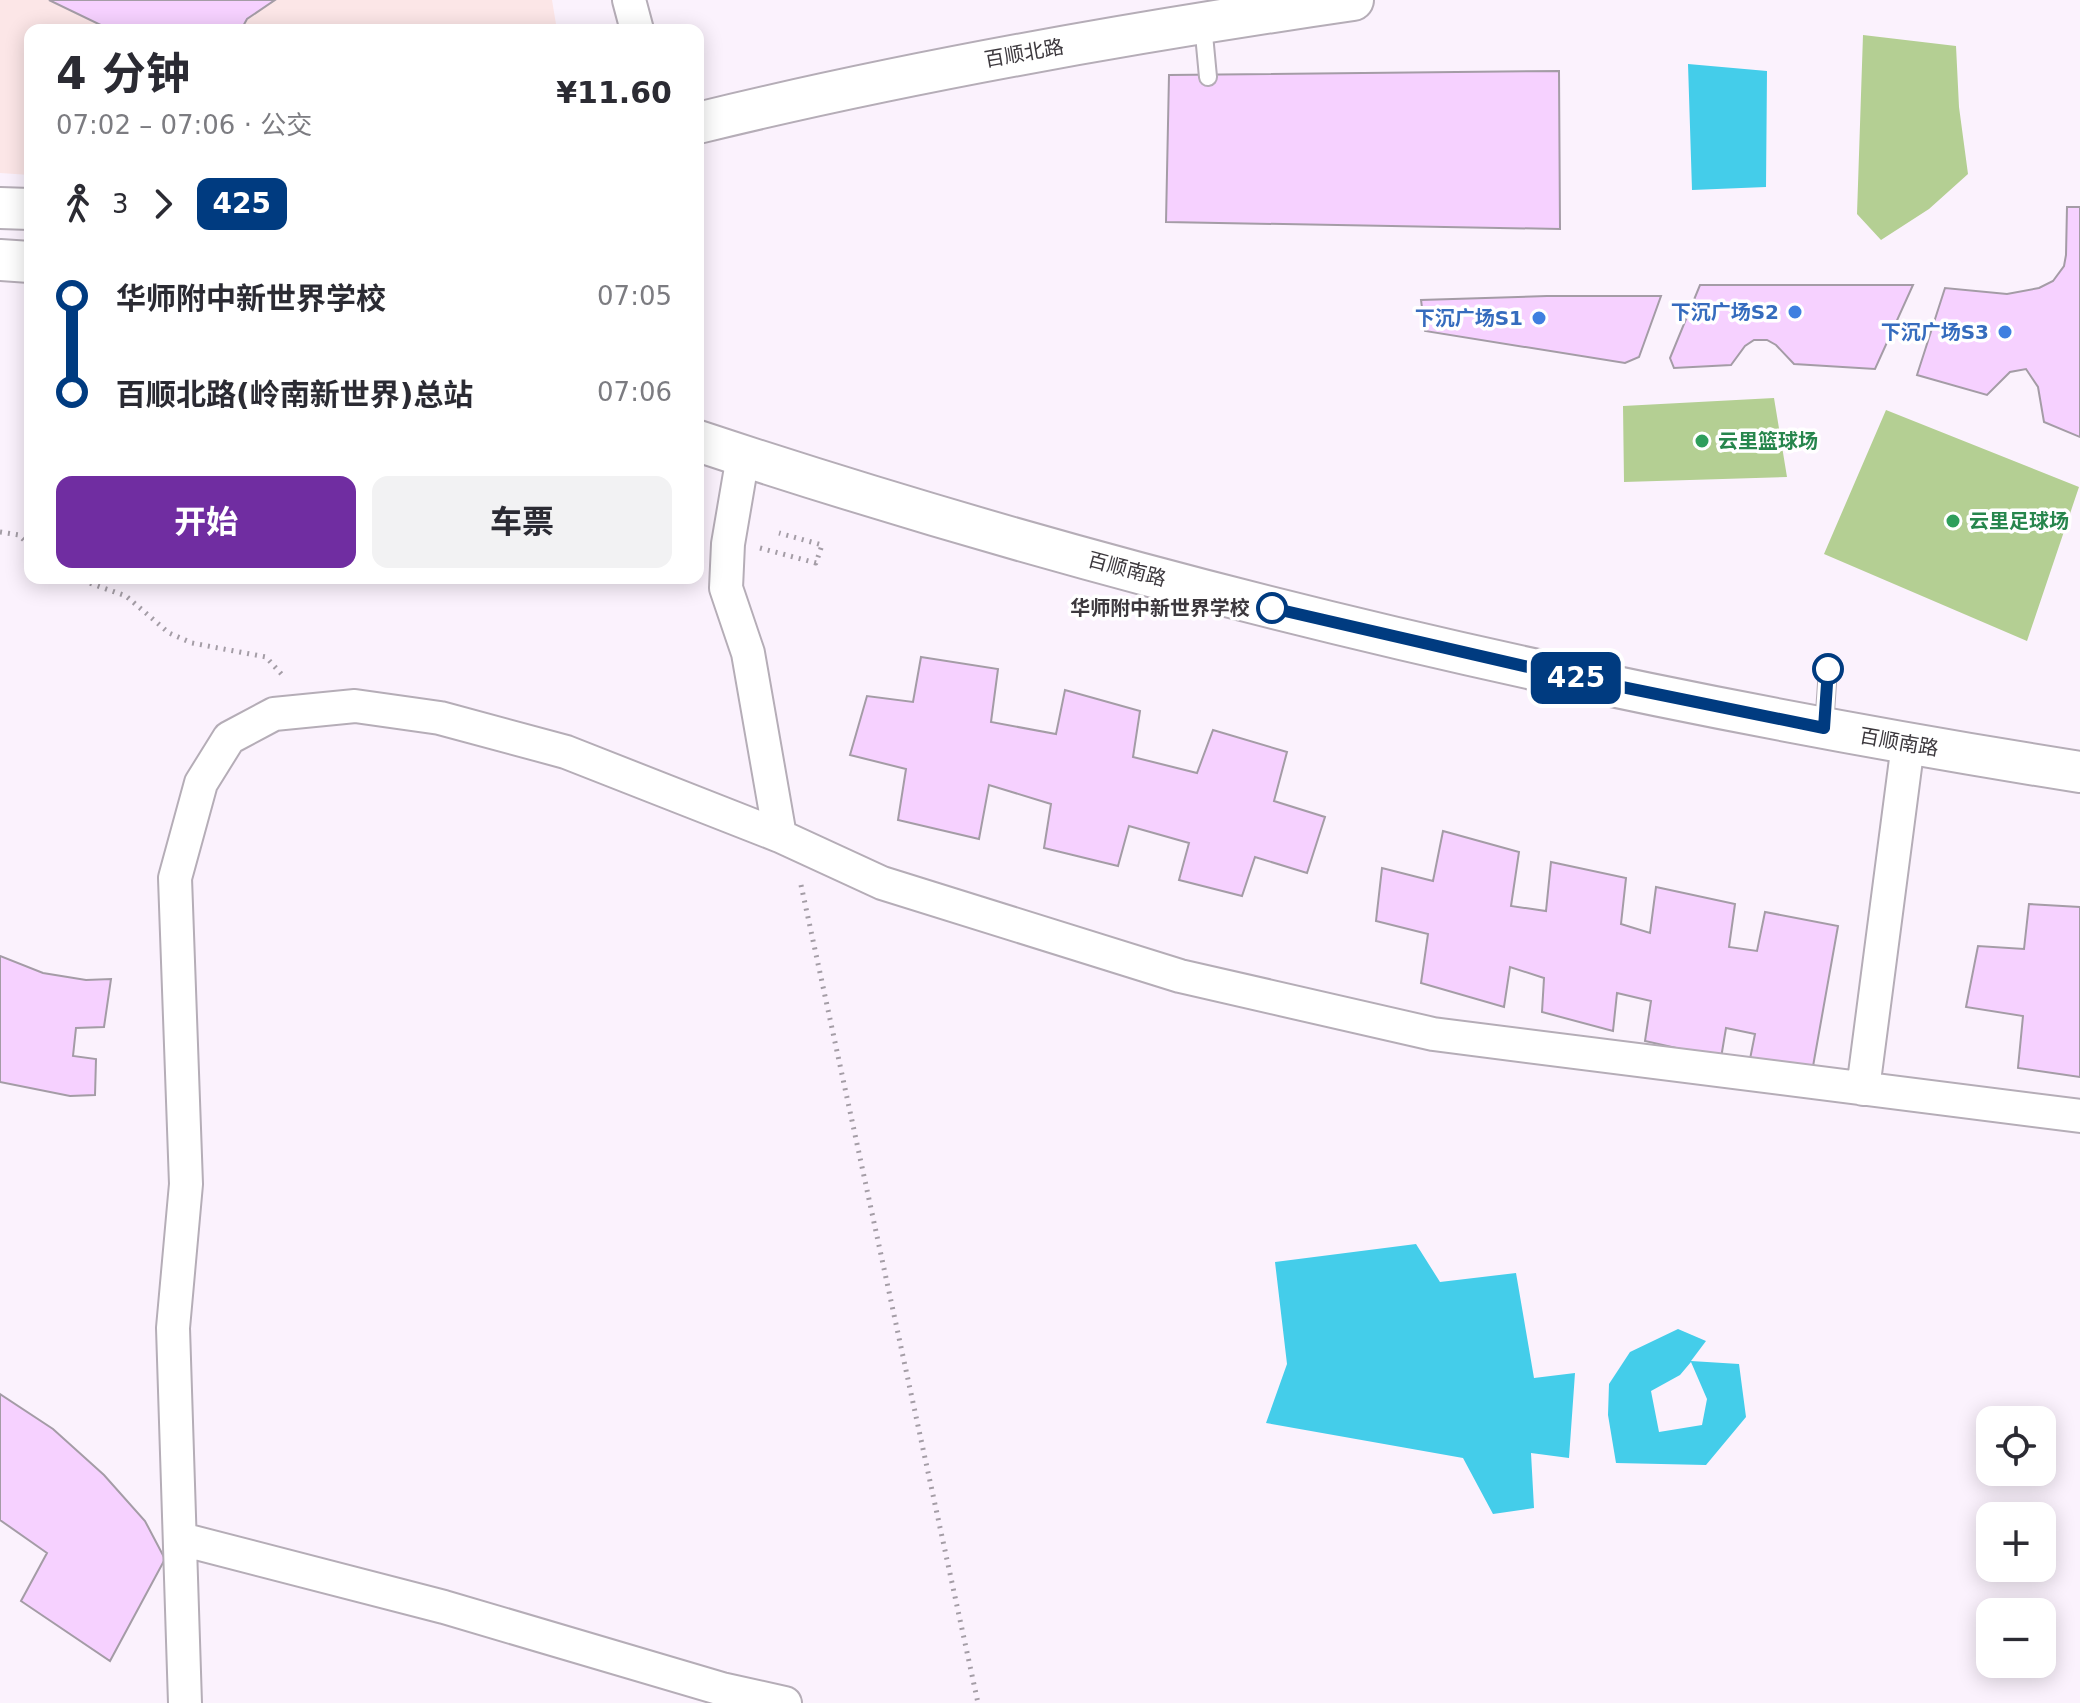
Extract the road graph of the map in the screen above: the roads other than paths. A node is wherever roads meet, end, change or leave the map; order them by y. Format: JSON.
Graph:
{"nodes":[{"id":1,"x":629,"y":0,"type":"edge"},
{"id":2,"x":1353,"y":0,"type":"edge"},
{"id":3,"x":1203,"y":22,"type":"junction"},
{"id":4,"x":635,"y":24,"type":"edge"},
{"id":5,"x":1208,"y":77,"type":"dead end"},
{"id":6,"x":704,"y":122,"type":"edge"},
{"id":7,"x":0,"y":208,"type":"edge"},
{"id":8,"x":24,"y":209,"type":"edge"},
{"id":9,"x":0,"y":260,"type":"edge"},
{"id":10,"x":24,"y":262,"type":"edge"},
{"id":11,"x":704,"y":443,"type":"edge"},
{"id":12,"x":743,"y":456,"type":"junction"},
{"id":13,"x":1828,"y":669,"type":"dead end"},
{"id":14,"x":1824,"y":728,"type":"junction"},
{"id":15,"x":1908,"y":744,"type":"junction"},
{"id":16,"x":2080,"y":772,"type":"edge"},
{"id":17,"x":780,"y":836,"type":"junction"},
{"id":18,"x":1863,"y":1089,"type":"junction"},
{"id":19,"x":2080,"y":1116,"type":"edge"},
{"id":20,"x":181,"y":1539,"type":"junction"},
{"id":21,"x":185,"y":1703,"type":"edge"},
{"id":22,"x":785,"y":1703,"type":"edge"}],
"edges":[{"from":1,"to":4,"type":"street"},
{"from":2,"to":3,"type":"street","name":"百顺北路"},
{"from":3,"to":5,"type":"lane"},
{"from":3,"to":6,"type":"street","name":"百顺北路"},
{"from":7,"to":8,"type":"street"},
{"from":9,"to":10,"type":"street"},
{"from":11,"to":12,"type":"street","name":"百顺南路"},
{"from":12,"to":14,"type":"street","name":"百顺南路"},
{"from":12,"to":17,"type":"street"},
{"from":13,"to":14,"type":"lane"},
{"from":14,"to":15,"type":"street","name":"百顺南路"},
{"from":15,"to":16,"type":"street","name":"百顺南路"},
{"from":15,"to":18,"type":"street"},
{"from":17,"to":18,"type":"street"},
{"from":17,"to":20,"type":"street"},
{"from":18,"to":19,"type":"street"},
{"from":20,"to":21,"type":"street"},
{"from":20,"to":22,"type":"street"}]}
